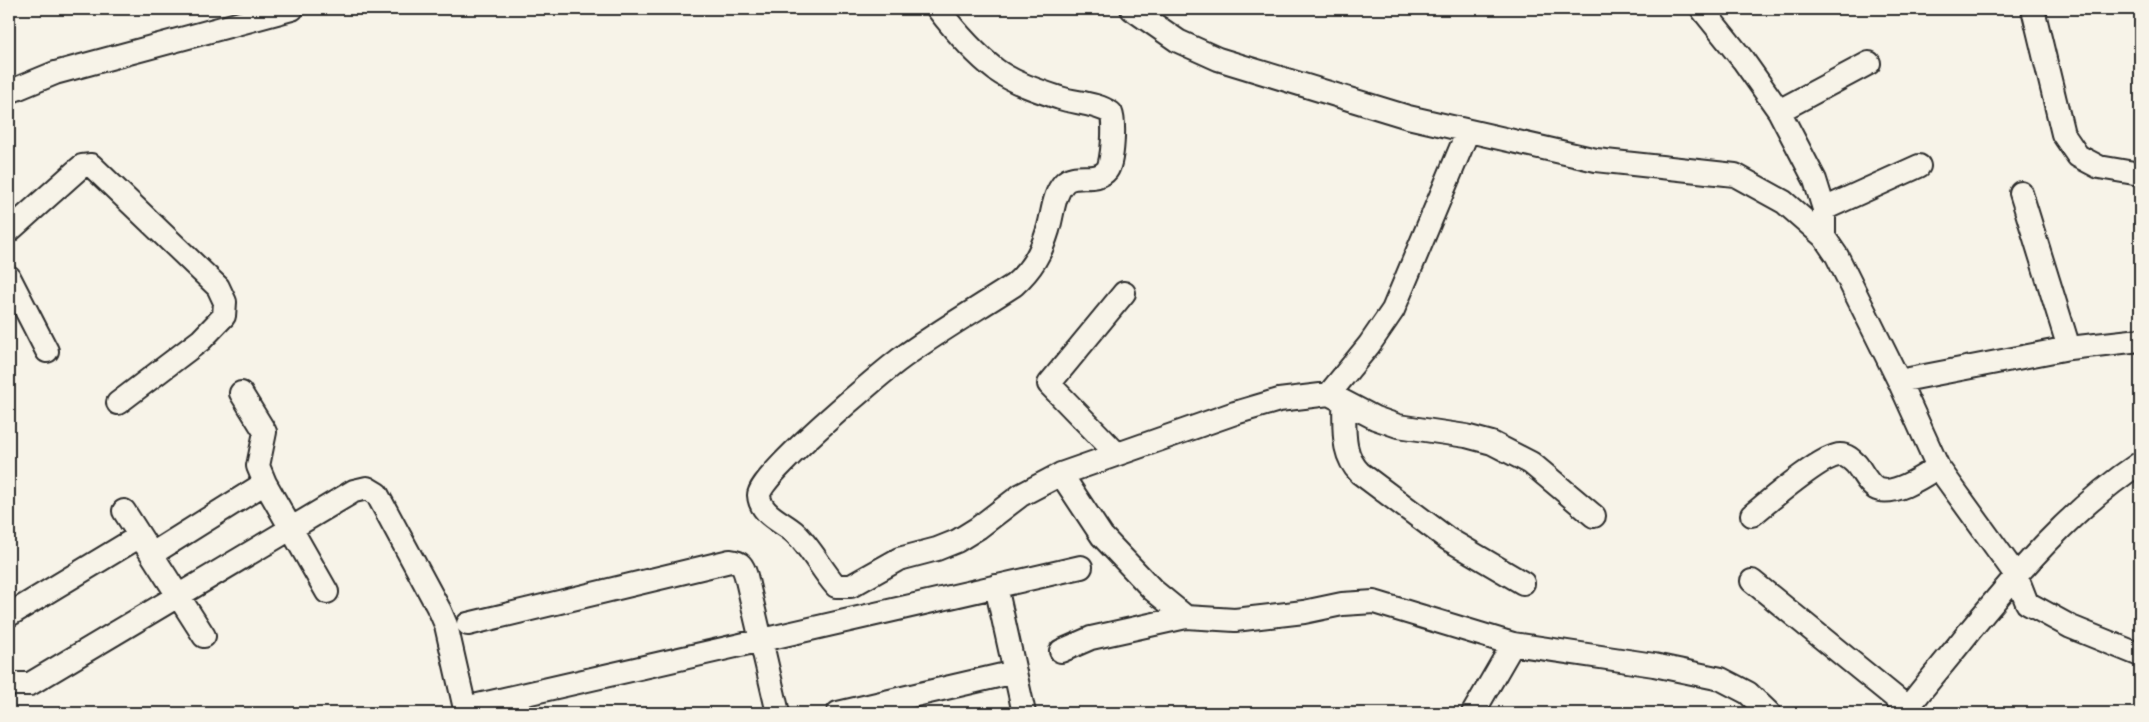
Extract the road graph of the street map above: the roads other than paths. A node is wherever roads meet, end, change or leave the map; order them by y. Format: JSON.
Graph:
{"nodes":[{"id":1,"x":292,"y":9,"type":"edge"},
{"id":2,"x":938,"y":9,"type":"edge"},
{"id":3,"x":1132,"y":9,"type":"edge"},
{"id":4,"x":1702,"y":9,"type":"edge"},
{"id":5,"x":2033,"y":9,"type":"edge"},
{"id":6,"x":1869,"y":63,"type":"dead end"},
{"id":7,"x":9,"y":92,"type":"edge"},
{"id":8,"x":1779,"y":111,"type":"junction"},
{"id":9,"x":1468,"y":131,"type":"junction"},
{"id":10,"x":1919,"y":166,"type":"dead end"},
{"id":11,"x":2140,"y":174,"type":"edge"},
{"id":12,"x":2021,"y":193,"type":"dead end"},
{"id":13,"x":1824,"y":209,"type":"junction"},
{"id":14,"x":9,"y":231,"type":"edge"},
{"id":15,"x":1824,"y":237,"type":"junction"},
{"id":16,"x":9,"y":277,"type":"edge"},
{"id":17,"x":1124,"y":293,"type":"dead end"},
{"id":18,"x":2140,"y":340,"type":"edge"},
{"id":19,"x":2069,"y":348,"type":"junction"},
{"id":20,"x":47,"y":351,"type":"dead end"},
{"id":21,"x":1900,"y":381,"type":"junction"},
{"id":22,"x":241,"y":393,"type":"dead end"},
{"id":23,"x":1336,"y":398,"type":"junction"},
{"id":24,"x":118,"y":403,"type":"dead end"},
{"id":25,"x":1116,"y":453,"type":"junction"},
{"id":26,"x":2140,"y":464,"type":"edge"},
{"id":27,"x":1938,"y":467,"type":"junction"},
{"id":28,"x":1061,"y":474,"type":"junction"},
{"id":29,"x":265,"y":483,"type":"junction"},
{"id":30,"x":124,"y":511,"type":"dead end"},
{"id":31,"x":1752,"y":515,"type":"dead end"},
{"id":32,"x":1594,"y":516,"type":"dead end"},
{"id":33,"x":292,"y":528,"type":"junction"},
{"id":34,"x":146,"y":545,"type":"junction"},
{"id":35,"x":1081,"y":567,"type":"dead end"},
{"id":36,"x":2016,"y":575,"type":"junction"},
{"id":37,"x":1752,"y":581,"type":"dead end"},
{"id":38,"x":1524,"y":583,"type":"dead end"},
{"id":39,"x":996,"y":586,"type":"junction"},
{"id":40,"x":327,"y":592,"type":"dead end"},
{"id":41,"x":178,"y":596,"type":"junction"},
{"id":42,"x":9,"y":615,"type":"edge"},
{"id":43,"x":1186,"y":617,"type":"junction"},
{"id":44,"x":468,"y":624,"type":"dead end"},
{"id":45,"x":204,"y":636,"type":"dead end"},
{"id":46,"x":760,"y":639,"type":"junction"},
{"id":47,"x":1513,"y":644,"type":"junction"},
{"id":48,"x":1061,"y":651,"type":"dead end"},
{"id":49,"x":2140,"y":656,"type":"edge"},
{"id":50,"x":1014,"y":672,"type":"junction"},
{"id":51,"x":9,"y":684,"type":"edge"},
{"id":52,"x":526,"y":704,"type":"edge"},
{"id":53,"x":465,"y":711,"type":"edge"},
{"id":54,"x":1906,"y":711,"type":"edge"},
{"id":55,"x":778,"y":713,"type":"edge"},
{"id":56,"x":838,"y":713,"type":"edge"},
{"id":57,"x":1024,"y":713,"type":"edge"},
{"id":58,"x":1473,"y":713,"type":"edge"},
{"id":59,"x":1770,"y":713,"type":"edge"}],
"edges":[{"from":1,"to":7,"type":"street"},
{"from":2,"to":28,"type":"street"},
{"from":3,"to":9,"type":"street"},
{"from":4,"to":8,"type":"street"},
{"from":5,"to":11,"type":"street"},
{"from":6,"to":8,"type":"street"},
{"from":8,"to":13,"type":"street"},
{"from":9,"to":15,"type":"street"},
{"from":9,"to":23,"type":"street"},
{"from":10,"to":13,"type":"street"},
{"from":12,"to":19,"type":"street"},
{"from":13,"to":15,"type":"street"},
{"from":14,"to":24,"type":"street"},
{"from":15,"to":21,"type":"street"},
{"from":16,"to":20,"type":"street"},
{"from":17,"to":25,"type":"street"},
{"from":18,"to":19,"type":"street"},
{"from":19,"to":21,"type":"street"},
{"from":21,"to":27,"type":"street"},
{"from":22,"to":29,"type":"street"},
{"from":23,"to":25,"type":"street"},
{"from":23,"to":32,"type":"street"},
{"from":23,"to":38,"type":"street"},
{"from":25,"to":28,"type":"street"},
{"from":26,"to":36,"type":"street"},
{"from":27,"to":31,"type":"street"},
{"from":27,"to":36,"type":"street"},
{"from":28,"to":43,"type":"street"},
{"from":29,"to":33,"type":"street"},
{"from":29,"to":34,"type":"street"},
{"from":30,"to":34,"type":"street"},
{"from":33,"to":40,"type":"street"},
{"from":33,"to":41,"type":"street"},
{"from":33,"to":53,"type":"street"},
{"from":34,"to":41,"type":"street"},
{"from":34,"to":42,"type":"street"},
{"from":35,"to":39,"type":"street"},
{"from":36,"to":49,"type":"street"},
{"from":36,"to":54,"type":"street"},
{"from":37,"to":54,"type":"street"},
{"from":39,"to":46,"type":"street"},
{"from":39,"to":50,"type":"street"},
{"from":41,"to":45,"type":"street"},
{"from":41,"to":51,"type":"street"},
{"from":43,"to":47,"type":"street"},
{"from":43,"to":48,"type":"street"},
{"from":44,"to":46,"type":"street"},
{"from":46,"to":52,"type":"street"},
{"from":46,"to":55,"type":"street"},
{"from":47,"to":58,"type":"street"},
{"from":47,"to":59,"type":"street"},
{"from":50,"to":56,"type":"street"},
{"from":50,"to":57,"type":"street"},
{"from":52,"to":53,"type":"street"}]}
